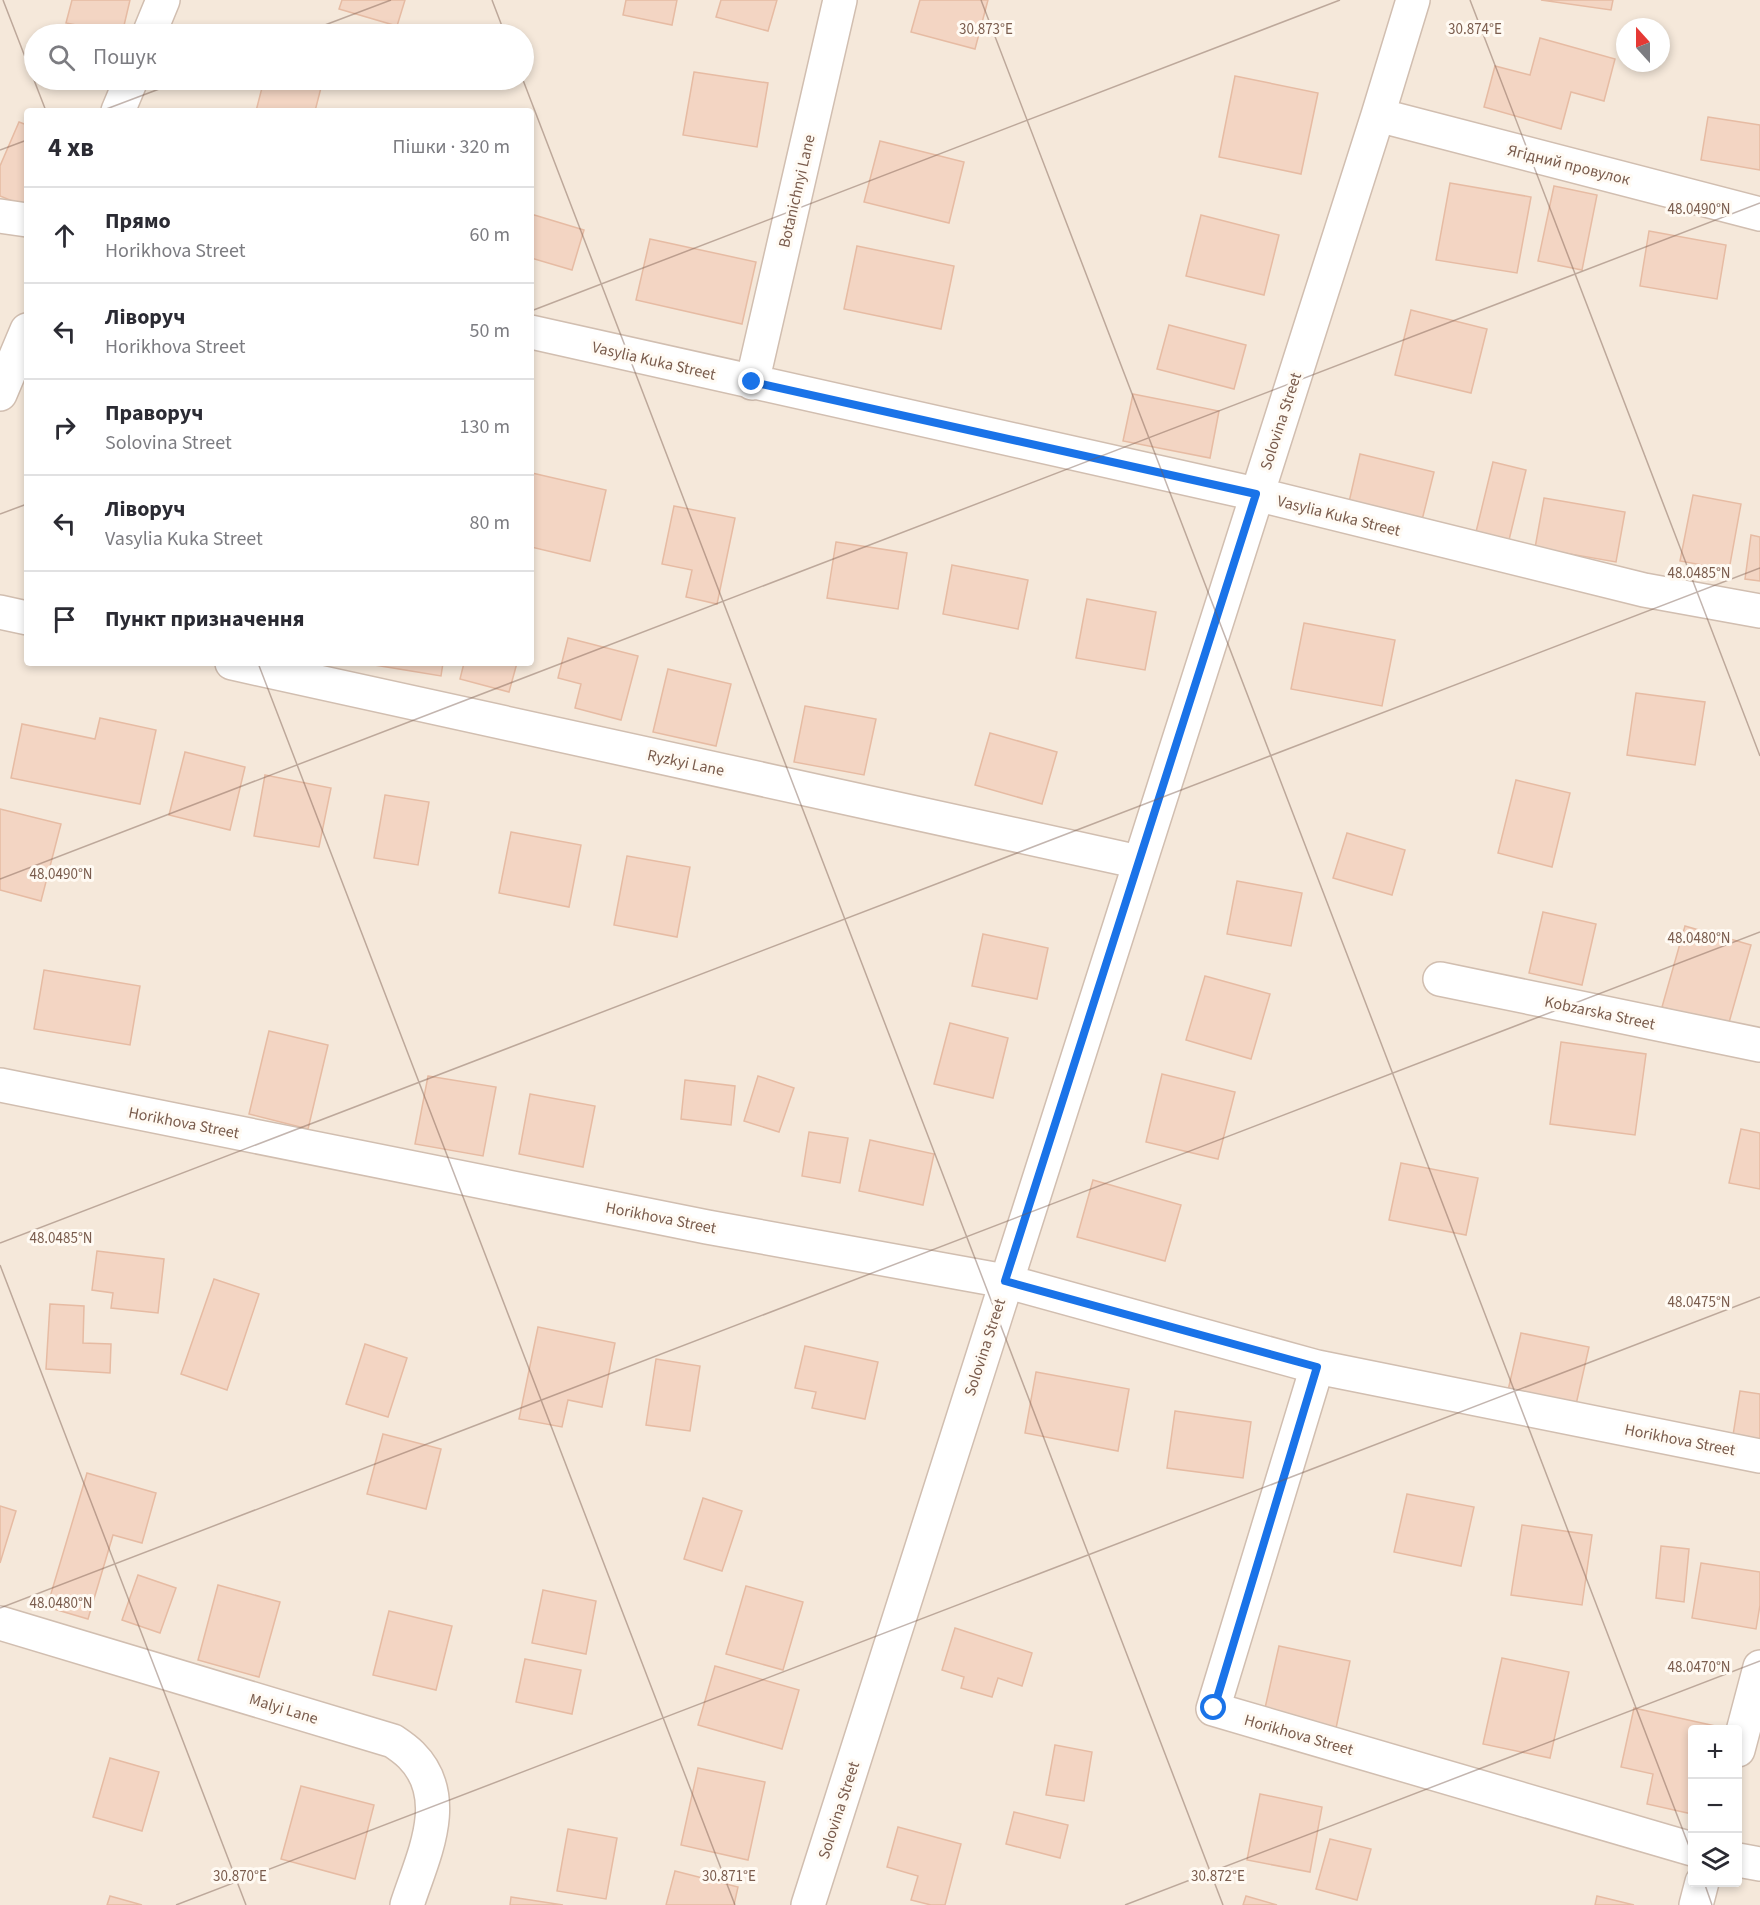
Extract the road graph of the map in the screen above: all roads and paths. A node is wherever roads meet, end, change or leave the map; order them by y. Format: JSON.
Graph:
{"nodes":[{"id":1,"x":163,"y":0,"type":"edge"},
{"id":2,"x":840,"y":0,"type":"edge"},
{"id":3,"x":1413,"y":0,"type":"edge"},
{"id":4,"x":153,"y":24,"type":"edge"},
{"id":5,"x":127,"y":90,"type":"edge"},
{"id":6,"x":119,"y":108,"type":"edge"},
{"id":7,"x":1378,"y":115,"type":"junction"},
{"id":8,"x":1760,"y":213,"type":"edge"},
{"id":9,"x":0,"y":216,"type":"edge"},
{"id":10,"x":24,"y":220,"type":"edge"},
{"id":11,"x":534,"y":333,"type":"edge"},
{"id":12,"x":24,"y":337,"type":"edge"},
{"id":13,"x":752,"y":382,"type":"junction"},
{"id":14,"x":0,"y":394,"type":"edge"},
{"id":15,"x":1256,"y":494,"type":"junction"},
{"id":16,"x":1760,"y":611,"type":"edge"},
{"id":17,"x":0,"y":612,"type":"edge"},
{"id":18,"x":24,"y":617,"type":"edge"},
{"id":19,"x":246,"y":666,"type":"edge"},
{"id":20,"x":1139,"y":862,"type":"junction"},
{"id":21,"x":1440,"y":979,"type":"dead end"},
{"id":22,"x":1760,"y":1045,"type":"edge"},
{"id":23,"x":0,"y":1085,"type":"edge"},
{"id":24,"x":1005,"y":1281,"type":"junction"},
{"id":25,"x":1317,"y":1367,"type":"junction"},
{"id":26,"x":1760,"y":1456,"type":"edge"},
{"id":27,"x":0,"y":1623,"type":"edge"},
{"id":28,"x":1760,"y":1667,"type":"edge"},
{"id":29,"x":1742,"y":1732,"type":"edge"},
{"id":30,"x":1688,"y":1848,"type":"edge"},
{"id":31,"x":1742,"y":1861,"type":"edge"},
{"id":32,"x":1760,"y":1864,"type":"edge"},
{"id":33,"x":1701,"y":1887,"type":"edge"},
{"id":34,"x":407,"y":1905,"type":"edge"},
{"id":35,"x":808,"y":1905,"type":"edge"},
{"id":36,"x":1696,"y":1905,"type":"edge"}],
"edges":[{"from":1,"to":4,"type":"street"},
{"from":2,"to":13,"type":"street","name":"Botanichnyi Lane"},
{"from":3,"to":7,"type":"street","name":"Solovina Street"},
{"from":5,"to":6,"type":"street"},
{"from":7,"to":8,"type":"street","name":"Ягідний провулок"},
{"from":7,"to":15,"type":"street","name":"Solovina Street"},
{"from":9,"to":10,"type":"street"},
{"from":11,"to":13,"type":"street","name":"Vasylia Kuka Street"},
{"from":12,"to":14,"type":"street"},
{"from":13,"to":15,"type":"street","name":"Vasylia Kuka Street"},
{"from":15,"to":16,"type":"street","name":"Vasylia Kuka Street"},
{"from":15,"to":20,"type":"street","name":"Solovina Street"},
{"from":17,"to":18,"type":"street"},
{"from":19,"to":20,"type":"street","name":"Ryzkyi Lane"},
{"from":20,"to":24,"type":"street","name":"Solovina Street"},
{"from":21,"to":22,"type":"street","name":"Kobzarska Street"},
{"from":23,"to":24,"type":"street","name":"Horikhova Street"},
{"from":24,"to":25,"type":"street","name":"Horikhova Street"},
{"from":24,"to":35,"type":"street","name":"Solovina Street"},
{"from":25,"to":26,"type":"street","name":"Horikhova Street"},
{"from":25,"to":30,"type":"street","name":"Horikhova Street"},
{"from":27,"to":34,"type":"street","name":"Malyi Lane"},
{"from":28,"to":29,"type":"street"},
{"from":31,"to":32,"type":"street"},
{"from":33,"to":36,"type":"street"}]}
